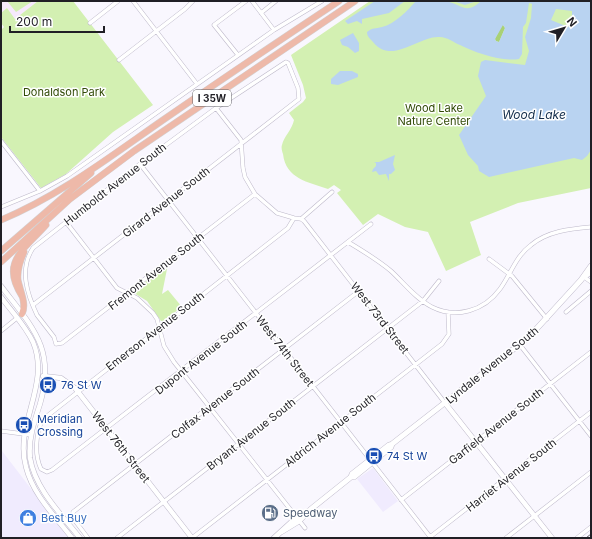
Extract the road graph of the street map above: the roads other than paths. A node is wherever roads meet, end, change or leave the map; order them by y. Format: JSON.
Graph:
{"nodes":[{"id":1,"x":118,"y":1,"type":"edge"},
{"id":2,"x":133,"y":1,"type":"edge"},
{"id":3,"x":193,"y":1,"type":"edge"},
{"id":4,"x":246,"y":1,"type":"edge"},
{"id":5,"x":252,"y":1,"type":"edge"},
{"id":6,"x":276,"y":1,"type":"edge"},
{"id":7,"x":322,"y":1,"type":"edge"},
{"id":8,"x":339,"y":1,"type":"edge"},
{"id":9,"x":355,"y":1,"type":"edge"},
{"id":10,"x":261,"y":13,"type":"junction"},
{"id":11,"x":90,"y":23,"type":"dead end"},
{"id":12,"x":274,"y":30,"type":"junction"},
{"id":13,"x":156,"y":31,"type":"junction"},
{"id":14,"x":238,"y":55,"type":"junction"},
{"id":15,"x":119,"y":60,"type":"dead end"},
{"id":16,"x":286,"y":62,"type":"joint"},
{"id":17,"x":197,"y":84,"type":"junction"},
{"id":18,"x":216,"y":108,"type":"junction"},
{"id":19,"x":1,"y":141,"type":"edge"},
{"id":20,"x":241,"y":144,"type":"junction"},
{"id":21,"x":107,"y":159,"type":"junction"},
{"id":22,"x":140,"y":164,"type":"junction"},
{"id":23,"x":40,"y":191,"type":"junction"},
{"id":24,"x":332,"y":192,"type":"dead end"},
{"id":25,"x":255,"y":194,"type":"junction"},
{"id":26,"x":70,"y":199,"type":"junction"},
{"id":27,"x":169,"y":200,"type":"junction"},
{"id":28,"x":1,"y":207,"type":"edge"},
{"id":29,"x":294,"y":218,"type":"junction"},
{"id":30,"x":301,"y":219,"type":"junction"},
{"id":31,"x":1,"y":220,"type":"edge"},
{"id":32,"x":66,"y":222,"type":"junction"},
{"id":33,"x":372,"y":224,"type":"dead end"},
{"id":34,"x":591,"y":227,"type":"edge"},
{"id":35,"x":198,"y":239,"type":"junction"},
{"id":36,"x":348,"y":242,"type":"junction"},
{"id":37,"x":1,"y":251,"type":"edge"},
{"id":38,"x":331,"y":255,"type":"junction"},
{"id":39,"x":94,"y":258,"type":"junction"},
{"id":40,"x":489,"y":258,"type":"dead end"},
{"id":41,"x":1,"y":262,"type":"edge"},
{"id":42,"x":591,"y":266,"type":"edge"},
{"id":43,"x":591,"y":272,"type":"edge"},
{"id":44,"x":508,"y":274,"type":"junction"},
{"id":45,"x":227,"y":276,"type":"junction"},
{"id":46,"x":584,"y":277,"type":"junction"},
{"id":47,"x":439,"y":281,"type":"dead end"},
{"id":48,"x":591,"y":282,"type":"edge"},
{"id":49,"x":1,"y":286,"type":"edge"},
{"id":50,"x":359,"y":291,"type":"junction"},
{"id":51,"x":591,"y":291,"type":"edge"},
{"id":52,"x":127,"y":294,"type":"junction"},
{"id":53,"x":1,"y":297,"type":"edge"},
{"id":54,"x":423,"y":301,"type":"junction"},
{"id":55,"x":34,"y":305,"type":"junction"},
{"id":56,"x":448,"y":312,"type":"junction"},
{"id":57,"x":566,"y":312,"type":"dead end"},
{"id":58,"x":256,"y":313,"type":"junction"},
{"id":59,"x":20,"y":316,"type":"junction"},
{"id":60,"x":547,"y":319,"type":"junction"},
{"id":61,"x":387,"y":328,"type":"junction"},
{"id":62,"x":159,"y":329,"type":"junction"},
{"id":63,"x":1,"y":331,"type":"edge"},
{"id":64,"x":56,"y":344,"type":"joint"},
{"id":65,"x":520,"y":345,"type":"junction"},
{"id":66,"x":284,"y":350,"type":"junction"},
{"id":67,"x":591,"y":352,"type":"edge"},
{"id":68,"x":416,"y":364,"type":"junction"},
{"id":69,"x":181,"y":371,"type":"junction"},
{"id":70,"x":39,"y":376,"type":"junction"},
{"id":71,"x":45,"y":376,"type":"junction"},
{"id":72,"x":550,"y":384,"type":"junction"},
{"id":73,"x":312,"y":386,"type":"junction"},
{"id":74,"x":78,"y":391,"type":"junction"},
{"id":75,"x":446,"y":403,"type":"junction"},
{"id":76,"x":210,"y":407,"type":"junction"},
{"id":77,"x":591,"y":412,"type":"edge"},
{"id":78,"x":580,"y":421,"type":"junction"},
{"id":79,"x":340,"y":422,"type":"junction"},
{"id":80,"x":107,"y":429,"type":"junction"},
{"id":81,"x":1,"y":431,"type":"edge"},
{"id":82,"x":24,"y":435,"type":"junction"},
{"id":83,"x":31,"y":435,"type":"junction"},
{"id":84,"x":591,"y":436,"type":"edge"},
{"id":85,"x":476,"y":442,"type":"junction"},
{"id":86,"x":238,"y":444,"type":"junction"},
{"id":87,"x":371,"y":461,"type":"junction"},
{"id":88,"x":135,"y":465,"type":"junction"},
{"id":89,"x":47,"y":472,"type":"joint"},
{"id":90,"x":591,"y":472,"type":"edge"},
{"id":91,"x":505,"y":479,"type":"junction"},
{"id":92,"x":267,"y":480,"type":"junction"},
{"id":93,"x":401,"y":500,"type":"junction"},
{"id":94,"x":164,"y":502,"type":"junction"},
{"id":95,"x":534,"y":516,"type":"junction"},
{"id":96,"x":298,"y":519,"type":"junction"},
{"id":97,"x":591,"y":527,"type":"edge"},
{"id":98,"x":305,"y":528,"type":"dead end"},
{"id":99,"x":431,"y":537,"type":"edge"},
{"id":100,"x":72,"y":538,"type":"edge"},
{"id":101,"x":80,"y":538,"type":"edge"},
{"id":102,"x":88,"y":538,"type":"edge"},
{"id":103,"x":116,"y":538,"type":"edge"},
{"id":104,"x":192,"y":538,"type":"edge"},
{"id":105,"x":274,"y":538,"type":"edge"},
{"id":106,"x":506,"y":538,"type":"edge"},
{"id":107,"x":552,"y":538,"type":"edge"},
{"id":108,"x":577,"y":538,"type":"edge"}],
"edges":[{"from":1,"to":11,"type":"street"},
{"from":2,"to":13,"type":"street"},
{"from":3,"to":13,"type":"street"},
{"from":4,"to":14,"type":"street"},
{"from":5,"to":10,"type":"street"},
{"from":6,"to":10,"type":"street"},
{"from":7,"to":12,"type":"street"},
{"from":8,"to":21,"type":"highway","number":"I 35W"},
{"from":9,"to":26,"type":"highway","number":"I 35W"},
{"from":10,"to":12,"type":"street"},
{"from":12,"to":14,"type":"street"},
{"from":13,"to":15,"type":"street"},
{"from":13,"to":17,"type":"street"},
{"from":14,"to":17,"type":"street"},
{"from":16,"to":18,"type":"street","name":"Humboldt Avenue South"},
{"from":16,"to":20,"type":"street","name":"Girard Avenue South"},
{"from":17,"to":23,"type":"street"},
{"from":18,"to":20,"type":"street"},
{"from":18,"to":22,"type":"street","name":"Humboldt Avenue South"},
{"from":19,"to":23,"type":"street"},
{"from":20,"to":25,"type":"street"},
{"from":20,"to":27,"type":"street","name":"Girard Avenue South"},
{"from":21,"to":31,"type":"highway"},
{"from":21,"to":37,"type":"highway","number":"I 35W"},
{"from":22,"to":27,"type":"street","name":"West 74th Street"},
{"from":22,"to":32,"type":"street","name":"Humboldt Avenue South"},
{"from":23,"to":28,"type":"street"},
{"from":24,"to":30,"type":"street"},
{"from":25,"to":29,"type":"street"},
{"from":25,"to":35,"type":"street","name":"Fremont Avenue South"},
{"from":26,"to":41,"type":"highway","number":"I 35W"},
{"from":26,"to":59,"type":"highway"},
{"from":27,"to":35,"type":"street","name":"West 74th Street"},
{"from":27,"to":39,"type":"street","name":"Girard Avenue South"},
{"from":29,"to":30,"type":"street"},
{"from":29,"to":45,"type":"street","name":"Emerson Avenue South"},
{"from":30,"to":38,"type":"street","name":"West 73rd Street"},
{"from":32,"to":39,"type":"street"},
{"from":32,"to":55,"type":"street","name":"Humboldt Avenue South"},
{"from":33,"to":36,"type":"street","name":"Dupont Avenue South"},
{"from":34,"to":44,"type":"street"},
{"from":35,"to":45,"type":"street","name":"West 74th Street"},
{"from":35,"to":52,"type":"street","name":"Fremont Avenue South"},
{"from":36,"to":38,"type":"street","name":"Dupont Avenue South"},
{"from":36,"to":54,"type":"street"},
{"from":38,"to":50,"type":"street","name":"West 73rd Street"},
{"from":38,"to":58,"type":"street","name":"Dupont Avenue South"},
{"from":39,"to":52,"type":"street"},
{"from":39,"to":55,"type":"street","name":"Girard Avenue South"},
{"from":40,"to":44,"type":"street"},
{"from":42,"to":46,"type":"main road","name":"Lyndale Avenue South"},
{"from":43,"to":46,"type":"main road","name":"Lyndale Avenue South"},
{"from":44,"to":56,"type":"street"},
{"from":44,"to":60,"type":"street"},
{"from":45,"to":58,"type":"street","name":"West 74th Street"},
{"from":45,"to":62,"type":"street","name":"Emerson Avenue South"},
{"from":46,"to":48,"type":"street"},
{"from":46,"to":60,"type":"main road","name":"Lyndale Avenue South"},
{"from":47,"to":54,"type":"street","name":"Bryant Avenue South"},
{"from":49,"to":59,"type":"street"},
{"from":50,"to":61,"type":"street","name":"West 73rd Street"},
{"from":50,"to":66,"type":"street","name":"Colfax Avenue South"},
{"from":51,"to":57,"type":"street"},
{"from":52,"to":62,"type":"street"},
{"from":52,"to":64,"type":"street","name":"Fremont Avenue South"},
{"from":53,"to":59,"type":"street"},
{"from":54,"to":56,"type":"street"},
{"from":54,"to":61,"type":"street","name":"Bryant Avenue South"},
{"from":55,"to":64,"type":"street","name":"Humboldt Avenue South"},
{"from":56,"to":68,"type":"street","name":"Aldrich Avenue South"},
{"from":58,"to":66,"type":"street","name":"West 74th Street"},
{"from":58,"to":69,"type":"street","name":"Dupont Avenue South"},
{"from":59,"to":63,"type":"street"},
{"from":59,"to":70,"type":"street"},
{"from":59,"to":71,"type":"street"},
{"from":60,"to":65,"type":"main road","name":"Lyndale Avenue South"},
{"from":61,"to":68,"type":"street","name":"West 73rd Street"},
{"from":61,"to":73,"type":"street","name":"Bryant Avenue South"},
{"from":62,"to":69,"type":"street"},
{"from":62,"to":74,"type":"street","name":"Emerson Avenue South"},
{"from":65,"to":72,"type":"street"},
{"from":65,"to":75,"type":"main road","name":"Lyndale Avenue South"},
{"from":66,"to":73,"type":"street","name":"West 74th Street"},
{"from":66,"to":76,"type":"street","name":"Colfax Avenue South"},
{"from":67,"to":72,"type":"street","name":"Garfield Avenue South"},
{"from":68,"to":75,"type":"street","name":"West 73rd Street"},
{"from":68,"to":79,"type":"street","name":"Aldrich Avenue South"},
{"from":69,"to":76,"type":"street"},
{"from":69,"to":80,"type":"street","name":"Dupont Avenue South"},
{"from":70,"to":71,"type":"street","name":"West 76th Street"},
{"from":70,"to":82,"type":"street"},
{"from":71,"to":74,"type":"street","name":"West 76th Street"},
{"from":71,"to":83,"type":"street"},
{"from":72,"to":78,"type":"street"},
{"from":72,"to":85,"type":"street","name":"Garfield Avenue South"},
{"from":73,"to":79,"type":"street","name":"West 74th Street"},
{"from":73,"to":86,"type":"street","name":"Bryant Avenue South"},
{"from":74,"to":80,"type":"street","name":"West 76th Street"},
{"from":74,"to":89,"type":"street","name":"Emerson Avenue South"},
{"from":75,"to":85,"type":"street","name":"West 73rd Street"},
{"from":75,"to":87,"type":"main road","name":"Lyndale Avenue South"},
{"from":76,"to":86,"type":"street"},
{"from":76,"to":88,"type":"street","name":"Colfax Avenue South"},
{"from":77,"to":78,"type":"street","name":"Harriet Avenue South"},
{"from":78,"to":84,"type":"street"},
{"from":78,"to":91,"type":"street","name":"Harriet Avenue South"},
{"from":79,"to":87,"type":"street","name":"West 74th Street"},
{"from":79,"to":92,"type":"street","name":"Aldrich Avenue South"},
{"from":80,"to":88,"type":"street","name":"West 76th Street"},
{"from":80,"to":89,"type":"street","name":"Dupont Avenue South"},
{"from":81,"to":82,"type":"street"},
{"from":82,"to":83,"type":"street"},
{"from":82,"to":100,"type":"street"},
{"from":83,"to":101,"type":"street"},
{"from":85,"to":91,"type":"street","name":"West 73rd Street"},
{"from":85,"to":93,"type":"street","name":"Garfield Avenue South"},
{"from":86,"to":92,"type":"street"},
{"from":86,"to":94,"type":"street","name":"Bryant Avenue South"},
{"from":87,"to":93,"type":"street","name":"West 74th Street"},
{"from":87,"to":96,"type":"main road","name":"Lyndale Avenue South"},
{"from":88,"to":94,"type":"street","name":"West 76th Street"},
{"from":88,"to":102,"type":"street","name":"Colfax Avenue South"},
{"from":90,"to":95,"type":"street"},
{"from":91,"to":95,"type":"street","name":"West 73rd Street"},
{"from":91,"to":99,"type":"street","name":"Harriet Avenue South"},
{"from":92,"to":96,"type":"street"},
{"from":92,"to":104,"type":"street","name":"Aldrich Avenue South"},
{"from":93,"to":99,"type":"street","name":"West 74th Street"},
{"from":94,"to":103,"type":"street","name":"Bryant Avenue South"},
{"from":94,"to":104,"type":"street","name":"West 76th Street"},
{"from":95,"to":106,"type":"street"},
{"from":95,"to":107,"type":"street","name":"West 73rd Street"},
{"from":96,"to":98,"type":"street"},
{"from":96,"to":105,"type":"main road","name":"Lyndale Avenue South"},
{"from":97,"to":108,"type":"street"}]}
